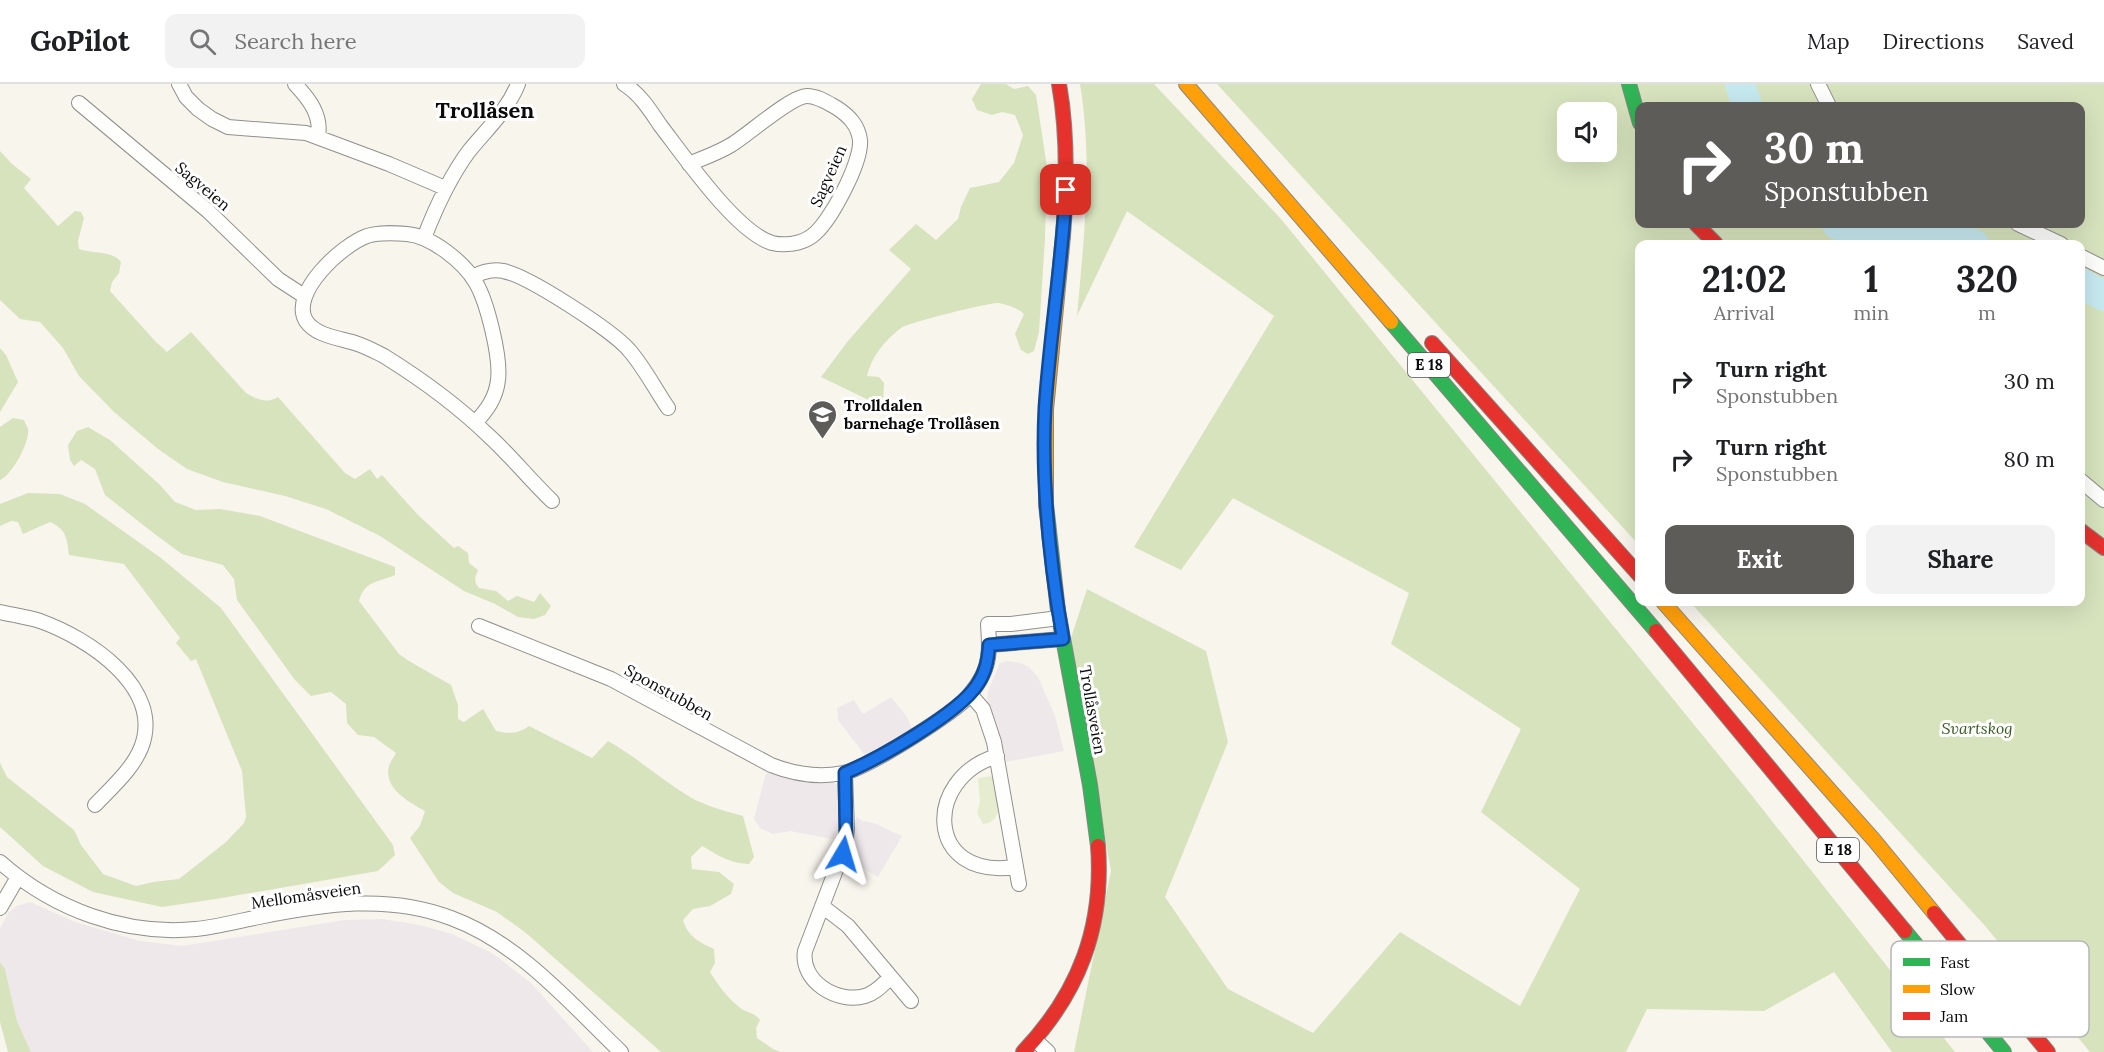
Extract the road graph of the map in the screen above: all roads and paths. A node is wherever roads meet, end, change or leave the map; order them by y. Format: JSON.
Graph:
{"nodes":[{"id":1,"x":179,"y":84,"type":"edge"},
{"id":2,"x":295,"y":84,"type":"edge"},
{"id":3,"x":518,"y":84,"type":"edge"},
{"id":4,"x":624,"y":84,"type":"edge"},
{"id":5,"x":1059,"y":84,"type":"edge"},
{"id":6,"x":1186,"y":84,"type":"edge"},
{"id":7,"x":1629,"y":84,"type":"edge"},
{"id":8,"x":1818,"y":84,"type":"edge"},
{"id":9,"x":1827,"y":102,"type":"edge"},
{"id":10,"x":79,"y":104,"type":"dead end"},
{"id":11,"x":1635,"y":105,"type":"edge"},
{"id":12,"x":318,"y":137,"type":"junction"},
{"id":13,"x":689,"y":164,"type":"junction"},
{"id":14,"x":445,"y":188,"type":"junction"},
{"id":15,"x":1700,"y":228,"type":"edge"},
{"id":16,"x":2026,"y":228,"type":"edge"},
{"id":17,"x":424,"y":238,"type":"junction"},
{"id":18,"x":1712,"y":240,"type":"edge"},
{"id":19,"x":2049,"y":240,"type":"edge"},
{"id":20,"x":2085,"y":258,"type":"edge"},
{"id":21,"x":2104,"y":268,"type":"edge"},
{"id":22,"x":472,"y":277,"type":"junction"},
{"id":23,"x":304,"y":296,"type":"junction"},
{"id":24,"x":1425,"y":335,"type":"dead end"},
{"id":25,"x":668,"y":408,"type":"dead end"},
{"id":26,"x":475,"y":423,"type":"junction"},
{"id":27,"x":2085,"y":484,"type":"edge"},
{"id":28,"x":2104,"y":500,"type":"edge"},
{"id":29,"x":552,"y":501,"type":"dead end"},
{"id":30,"x":2085,"y":534,"type":"edge"},
{"id":31,"x":2104,"y":548,"type":"edge"},
{"id":32,"x":1635,"y":570,"type":"edge"},
{"id":33,"x":1667,"y":606,"type":"edge"},
{"id":34,"x":0,"y":612,"type":"edge"},
{"id":35,"x":1059,"y":618,"type":"junction"},
{"id":36,"x":479,"y":626,"type":"dead end"},
{"id":37,"x":1063,"y":639,"type":"junction"},
{"id":38,"x":989,"y":645,"type":"junction"},
{"id":39,"x":970,"y":694,"type":"junction"},
{"id":40,"x":997,"y":756,"type":"junction"},
{"id":41,"x":845,"y":773,"type":"junction"},
{"id":42,"x":95,"y":805,"type":"dead end"},
{"id":43,"x":0,"y":862,"type":"edge"},
{"id":44,"x":1015,"y":867,"type":"junction"},
{"id":45,"x":18,"y":877,"type":"junction"},
{"id":46,"x":1019,"y":884,"type":"dead end"},
{"id":47,"x":822,"y":906,"type":"junction"},
{"id":48,"x":0,"y":908,"type":"edge"},
{"id":49,"x":1913,"y":941,"type":"edge"},
{"id":50,"x":1957,"y":941,"type":"edge"},
{"id":51,"x":891,"y":977,"type":"junction"},
{"id":52,"x":911,"y":1001,"type":"dead end"},
{"id":53,"x":1992,"y":1037,"type":"edge"},
{"id":54,"x":2036,"y":1037,"type":"edge"},
{"id":55,"x":1035,"y":1040,"type":"junction"},
{"id":56,"x":621,"y":1052,"type":"edge"},
{"id":57,"x":1023,"y":1052,"type":"edge"},
{"id":58,"x":1048,"y":1052,"type":"edge"},
{"id":59,"x":2004,"y":1052,"type":"edge"},
{"id":60,"x":2048,"y":1052,"type":"edge"}],
"edges":[{"from":1,"to":12,"type":"street"},
{"from":2,"to":12,"type":"street"},
{"from":3,"to":14,"type":"street"},
{"from":4,"to":13,"type":"street","name":"Sagveien"},
{"from":5,"to":35,"type":"main road","name":"Trollåsveien"},
{"from":6,"to":49,"type":"main road","number":"E 18"},
{"from":7,"to":11,"type":"main road"},
{"from":8,"to":9,"type":"street"},
{"from":10,"to":23,"type":"street","name":"Sagveien"},
{"from":12,"to":14,"type":"street"},
{"from":13,"to":13,"type":"street","name":"Sagveien"},
{"from":14,"to":17,"type":"street"},
{"from":15,"to":18,"type":"main road"},
{"from":16,"to":19,"type":"street"},
{"from":17,"to":22,"type":"street"},
{"from":17,"to":23,"type":"street"},
{"from":20,"to":21,"type":"street"},
{"from":22,"to":25,"type":"street"},
{"from":22,"to":26,"type":"street"},
{"from":23,"to":26,"type":"street"},
{"from":24,"to":32,"type":"main road","number":"E 18"},
{"from":26,"to":29,"type":"street"},
{"from":27,"to":28,"type":"street"},
{"from":30,"to":31,"type":"main road"},
{"from":33,"to":50,"type":"main road","number":"E 18"},
{"from":34,"to":42,"type":"street"},
{"from":35,"to":37,"type":"main road","name":"Trollåsveien"},
{"from":35,"to":38,"type":"street","name":"Sponstubben"},
{"from":36,"to":41,"type":"street","name":"Sponstubben"},
{"from":37,"to":38,"type":"street"},
{"from":37,"to":55,"type":"main road","name":"Trollåsveien"},
{"from":38,"to":39,"type":"street","name":"Sponstubben"},
{"from":39,"to":40,"type":"street"},
{"from":39,"to":41,"type":"street","name":"Sponstubben"},
{"from":40,"to":44,"type":"street"},
{"from":40,"to":44,"type":"street"},
{"from":41,"to":47,"type":"street"},
{"from":43,"to":45,"type":"street","name":"Mellomåsveien"},
{"from":44,"to":46,"type":"street"},
{"from":45,"to":48,"type":"street"},
{"from":45,"to":56,"type":"street","name":"Mellomåsveien"},
{"from":47,"to":51,"type":"street"},
{"from":47,"to":51,"type":"street"},
{"from":51,"to":52,"type":"street"},
{"from":53,"to":59,"type":"main road","number":"E 18"},
{"from":54,"to":60,"type":"main road","number":"E 18"},
{"from":55,"to":57,"type":"main road","name":"Trollåsveien"},
{"from":55,"to":58,"type":"street"}]}
